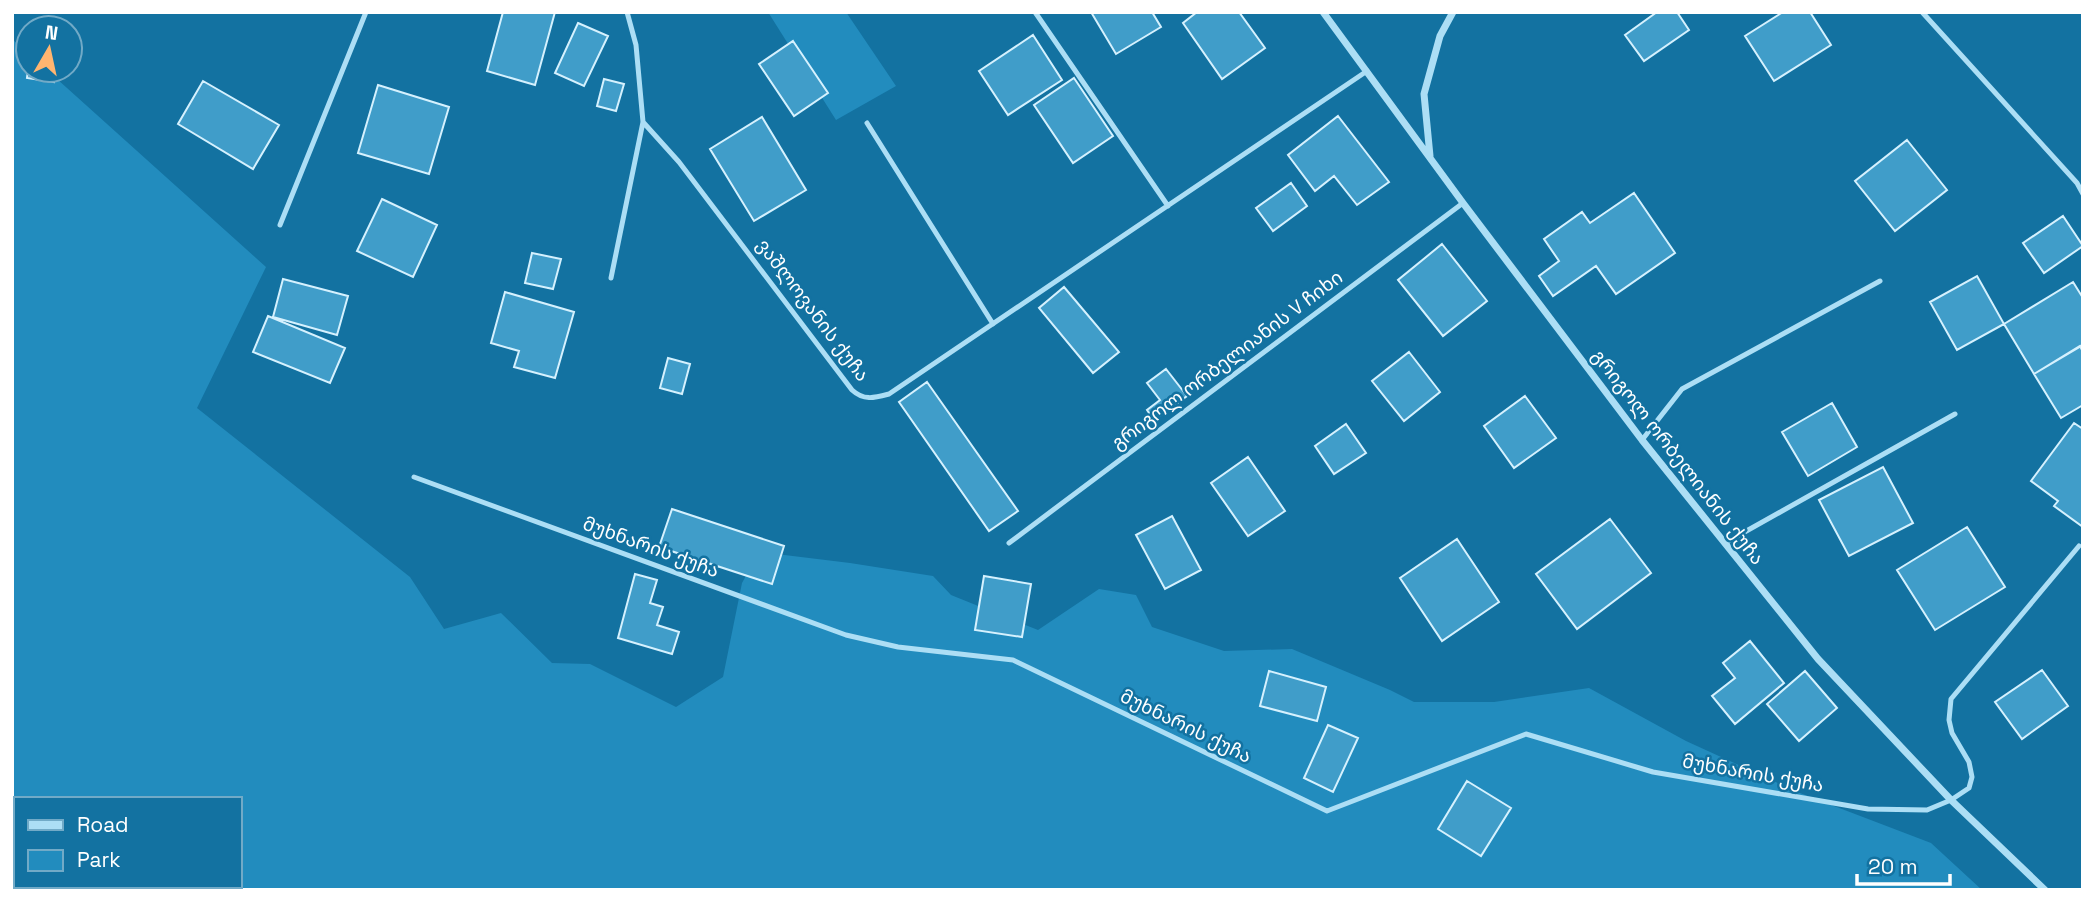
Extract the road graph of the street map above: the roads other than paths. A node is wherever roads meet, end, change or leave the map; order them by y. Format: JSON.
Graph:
{"nodes":[{"id":1,"x":366,"y":12,"type":"edge"},
{"id":2,"x":627,"y":12,"type":"edge"},
{"id":3,"x":1035,"y":12,"type":"edge"},
{"id":4,"x":1323,"y":12,"type":"edge"},
{"id":5,"x":1452,"y":12,"type":"edge"},
{"id":6,"x":1922,"y":12,"type":"edge"},
{"id":7,"x":1367,"y":71,"type":"junction"},
{"id":8,"x":643,"y":122,"type":"junction"},
{"id":9,"x":867,"y":123,"type":"dead end"},
{"id":10,"x":1430,"y":157,"type":"junction"},
{"id":11,"x":2083,"y":194,"type":"edge"},
{"id":12,"x":1463,"y":203,"type":"junction"},
{"id":13,"x":1168,"y":206,"type":"junction"},
{"id":14,"x":281,"y":225,"type":"dead end"},
{"id":15,"x":611,"y":278,"type":"dead end"},
{"id":16,"x":1880,"y":281,"type":"dead end"},
{"id":17,"x":993,"y":324,"type":"junction"},
{"id":18,"x":1955,"y":414,"type":"dead end"},
{"id":19,"x":1642,"y":440,"type":"junction"},
{"id":20,"x":414,"y":477,"type":"dead end"},
{"id":21,"x":1725,"y":542,"type":"junction"},
{"id":22,"x":1009,"y":543,"type":"dead end"},
{"id":23,"x":2079,"y":546,"type":"dead end"},
{"id":24,"x":1951,"y":800,"type":"junction"},
{"id":25,"x":2045,"y":890,"type":"edge"}],
"edges":[{"from":1,"to":14,"type":"lane"},
{"from":2,"to":8,"type":"lane"},
{"from":3,"to":13,"type":"lane"},
{"from":4,"to":7,"type":"street","name":"გრიგოლ ორბელიანის ქუჩა"},
{"from":5,"to":10,"type":"street"},
{"from":6,"to":11,"type":"lane"},
{"from":7,"to":10,"type":"street","name":"გრიგოლ ორბელიანის ქუჩა"},
{"from":7,"to":13,"type":"lane","name":"ვაშლოვანის ქუჩა"},
{"from":8,"to":15,"type":"lane"},
{"from":8,"to":17,"type":"lane","name":"ვაშლოვანის ქუჩა"},
{"from":9,"to":17,"type":"lane"},
{"from":10,"to":12,"type":"street","name":"გრიგოლ ორბელიანის ქუჩა"},
{"from":12,"to":19,"type":"street","name":"გრიგოლ ორბელიანის ქუჩა"},
{"from":12,"to":22,"type":"lane","name":"გრიგოლ ორბელიანის V ჩიხი"},
{"from":13,"to":17,"type":"lane","name":"ვაშლოვანის ქუჩა"},
{"from":16,"to":19,"type":"lane"},
{"from":18,"to":21,"type":"lane"},
{"from":19,"to":21,"type":"street","name":"გრიგოლ ორბელიანის ქუჩა"},
{"from":20,"to":24,"type":"lane","name":"მუხნარის ქუჩა"},
{"from":21,"to":24,"type":"street","name":"გრიგოლ ორბელიანის ქუჩა"},
{"from":23,"to":24,"type":"lane"},
{"from":24,"to":25,"type":"street","name":"გრიგოლ ორბელიანის ქუჩა"}]}
